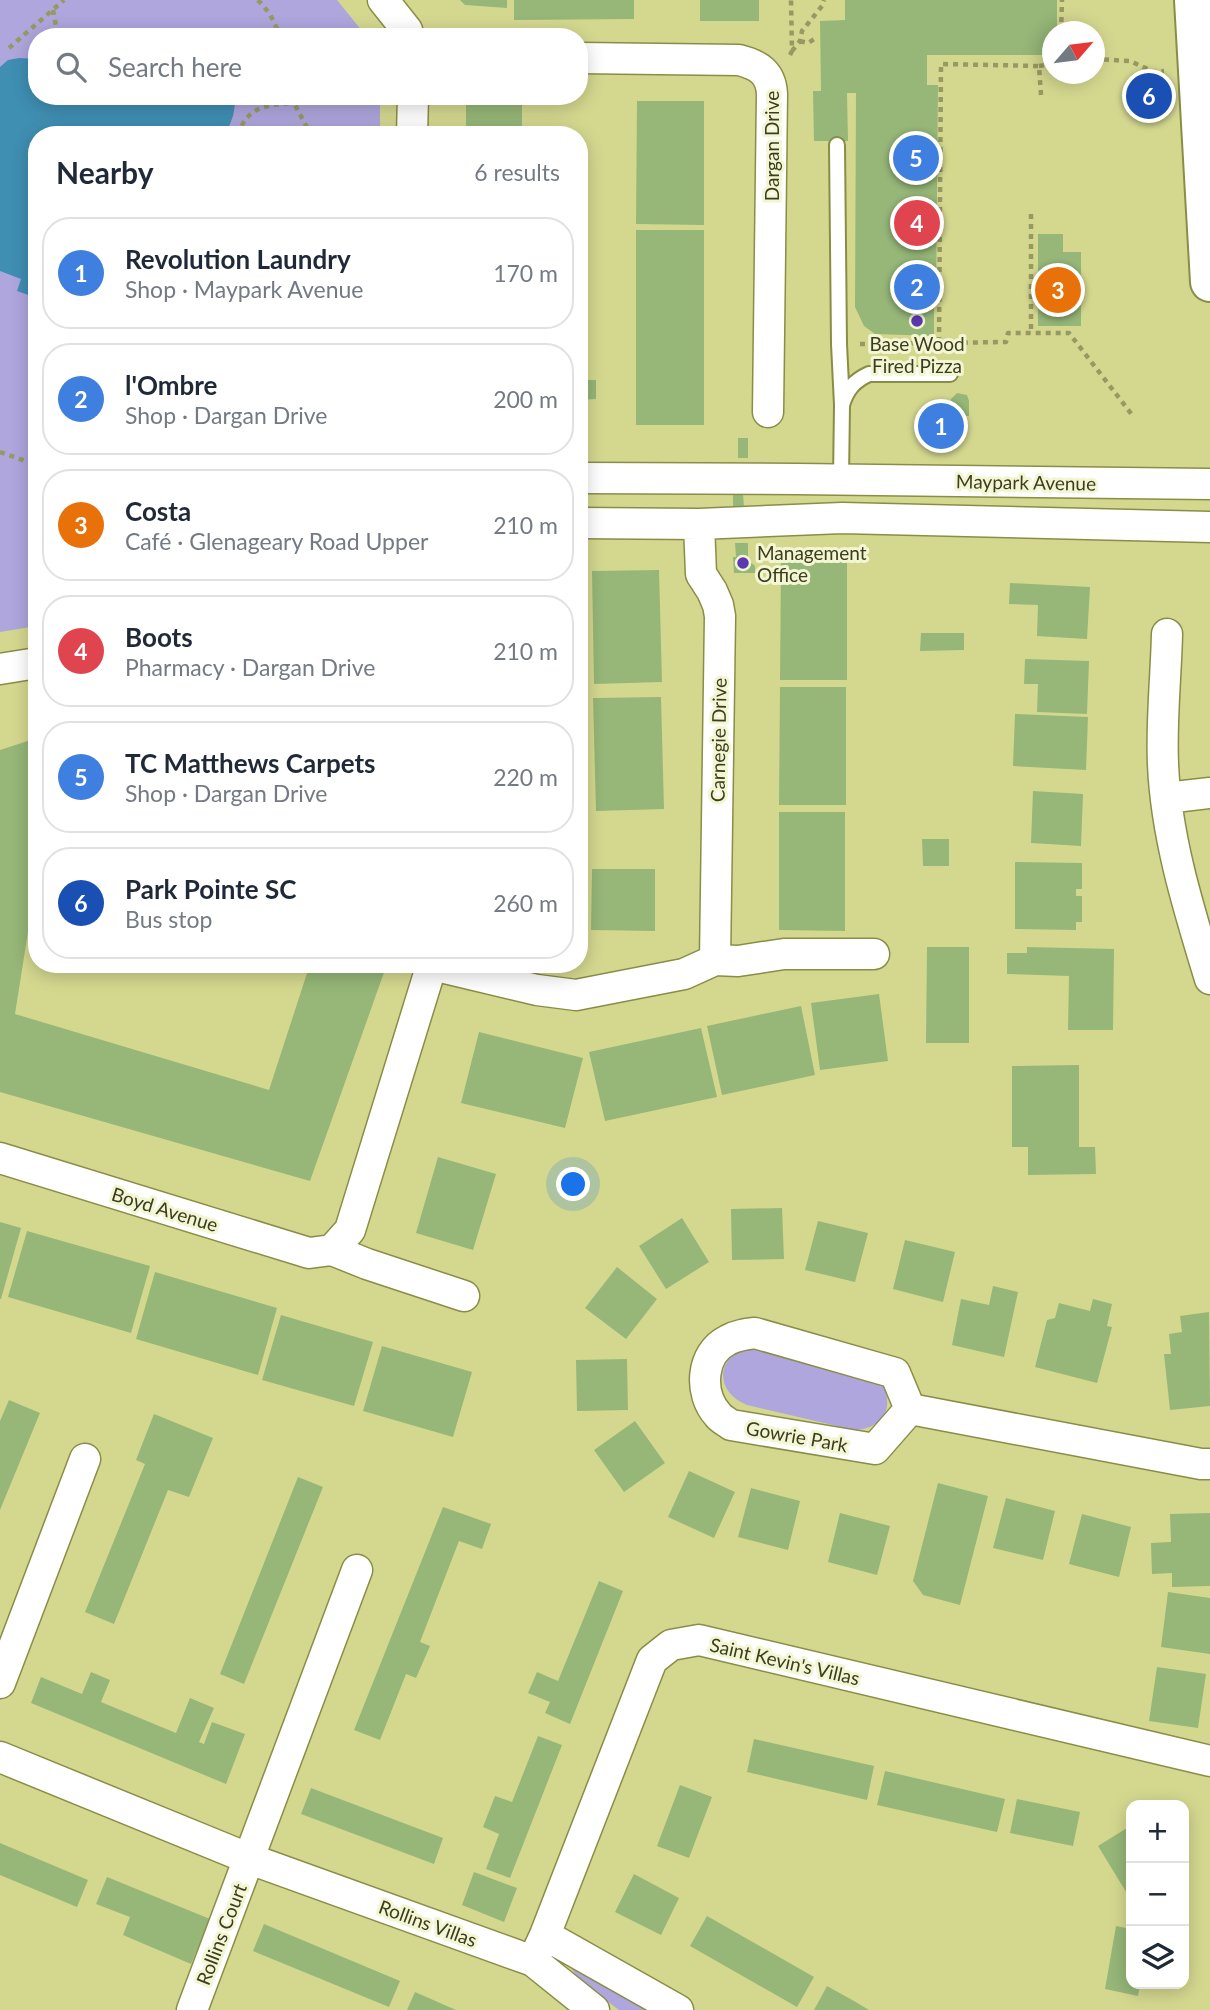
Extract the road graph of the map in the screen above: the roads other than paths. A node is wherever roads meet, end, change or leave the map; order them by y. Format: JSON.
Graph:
{"nodes":[{"id":1,"x":383,"y":0,"type":"edge"},
{"id":2,"x":1194,"y":0,"type":"edge"},
{"id":3,"x":405,"y":28,"type":"edge"},
{"id":4,"x":588,"y":58,"type":"edge"},
{"id":5,"x":1204,"y":66,"type":"edge"},
{"id":6,"x":413,"y":105,"type":"edge"},
{"id":7,"x":412,"y":126,"type":"edge"},
{"id":8,"x":837,"y":145,"type":"dead end"},
{"id":9,"x":1210,"y":282,"type":"edge"},
{"id":10,"x":950,"y":374,"type":"dead end"},
{"id":11,"x":842,"y":405,"type":"junction"},
{"id":12,"x":768,"y":412,"type":"dead end"},
{"id":13,"x":588,"y":478,"type":"edge"},
{"id":14,"x":841,"y":480,"type":"junction"},
{"id":15,"x":1210,"y":484,"type":"edge"},
{"id":16,"x":842,"y":518,"type":"junction"},
{"id":17,"x":588,"y":523,"type":"edge"},
{"id":18,"x":699,"y":524,"type":"junction"},
{"id":19,"x":1210,"y":527,"type":"edge"},
{"id":20,"x":1167,"y":634,"type":"dead end"},
{"id":21,"x":28,"y":664,"type":"edge"},
{"id":22,"x":0,"y":669,"type":"edge"},
{"id":23,"x":1210,"y":793,"type":"edge"},
{"id":24,"x":1166,"y":797,"type":"junction"},
{"id":25,"x":874,"y":954,"type":"dead end"},
{"id":26,"x":715,"y":960,"type":"junction"},
{"id":27,"x":430,"y":973,"type":"edge"},
{"id":28,"x":466,"y":973,"type":"edge"},
{"id":29,"x":1210,"y":979,"type":"edge"},
{"id":30,"x":0,"y":1158,"type":"edge"},
{"id":31,"x":332,"y":1250,"type":"junction"},
{"id":32,"x":464,"y":1296,"type":"dead end"},
{"id":33,"x":910,"y":1409,"type":"junction"},
{"id":34,"x":85,"y":1459,"type":"dead end"},
{"id":35,"x":1210,"y":1464,"type":"edge"},
{"id":36,"x":357,"y":1570,"type":"dead end"},
{"id":37,"x":0,"y":1683,"type":"edge"},
{"id":38,"x":0,"y":1757,"type":"edge"},
{"id":39,"x":1210,"y":1761,"type":"edge"},
{"id":40,"x":250,"y":1859,"type":"junction"},
{"id":41,"x":539,"y":1948,"type":"junction"},
{"id":42,"x":192,"y":2010,"type":"edge"},
{"id":43,"x":594,"y":2010,"type":"edge"},
{"id":44,"x":678,"y":2010,"type":"edge"}],
"edges":[{"from":1,"to":3,"type":"street"},
{"from":2,"to":5,"type":"main road"},
{"from":4,"to":12,"type":"street","name":"Dargan Drive"},
{"from":5,"to":9,"type":"main road"},
{"from":6,"to":7,"type":"street"},
{"from":8,"to":11,"type":"lane"},
{"from":10,"to":11,"type":"lane"},
{"from":11,"to":14,"type":"lane"},
{"from":13,"to":14,"type":"street","name":"Maypark Avenue"},
{"from":14,"to":15,"type":"street","name":"Maypark Avenue"},
{"from":14,"to":16,"type":"street"},
{"from":16,"to":18,"type":"street","name":"Maypark Avenue"},
{"from":16,"to":19,"type":"street","name":"Maypark Avenue"},
{"from":17,"to":18,"type":"street","name":"Maypark Avenue"},
{"from":18,"to":26,"type":"street","name":"Carnegie Drive"},
{"from":20,"to":24,"type":"street"},
{"from":21,"to":22,"type":"street"},
{"from":23,"to":24,"type":"street"},
{"from":24,"to":29,"type":"street"},
{"from":25,"to":26,"type":"street"},
{"from":26,"to":28,"type":"street"},
{"from":27,"to":31,"type":"street"},
{"from":30,"to":31,"type":"street","name":"Boyd Avenue"},
{"from":31,"to":32,"type":"street","name":"Boyd Avenue"},
{"from":33,"to":33,"type":"street","name":"Gowrie Park"},
{"from":33,"to":35,"type":"street"},
{"from":34,"to":37,"type":"street"},
{"from":36,"to":40,"type":"street"},
{"from":38,"to":40,"type":"street","name":"Rollins Villas"},
{"from":39,"to":41,"type":"street","name":"Saint Kevin's Villas"},
{"from":40,"to":41,"type":"street","name":"Rollins Villas"},
{"from":40,"to":42,"type":"street","name":"Rollins Court"},
{"from":41,"to":43,"type":"street","name":"Rollins Villas"},
{"from":41,"to":44,"type":"street"}]}
